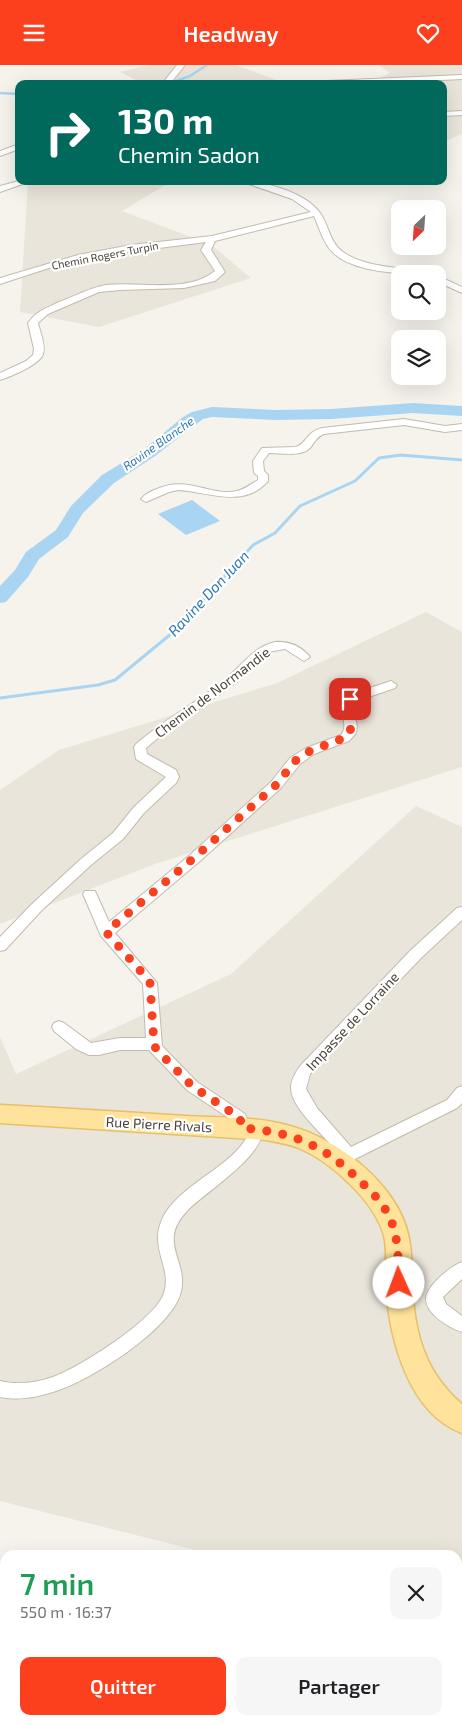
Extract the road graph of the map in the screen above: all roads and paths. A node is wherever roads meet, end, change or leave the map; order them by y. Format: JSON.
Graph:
{"nodes":[{"id":1,"x":181,"y":65,"type":"edge"},
{"id":2,"x":462,"y":77,"type":"edge"},
{"id":3,"x":168,"y":80,"type":"edge"},
{"id":4,"x":394,"y":80,"type":"edge"},
{"id":5,"x":462,"y":113,"type":"edge"},
{"id":6,"x":447,"y":114,"type":"edge"},
{"id":7,"x":15,"y":148,"type":"edge"},
{"id":8,"x":0,"y":155,"type":"edge"},
{"id":9,"x":15,"y":185,"type":"edge"},
{"id":10,"x":256,"y":185,"type":"edge"},
{"id":11,"x":0,"y":189,"type":"edge"},
{"id":12,"x":316,"y":213,"type":"junction"},
{"id":13,"x":212,"y":239,"type":"junction"},
{"id":14,"x":391,"y":269,"type":"edge"},
{"id":15,"x":0,"y":281,"type":"edge"},
{"id":16,"x":446,"y":283,"type":"edge"},
{"id":17,"x":462,"y":291,"type":"edge"},
{"id":18,"x":0,"y":377,"type":"edge"},
{"id":19,"x":462,"y":427,"type":"edge"},
{"id":20,"x":146,"y":499,"type":"dead end"},
{"id":21,"x":304,"y":657,"type":"dead end"},
{"id":22,"x":391,"y":685,"type":"dead end"},
{"id":23,"x":90,"y":894,"type":"dead end"},
{"id":24,"x":462,"y":912,"type":"edge"},
{"id":25,"x":106,"y":932,"type":"junction"},
{"id":26,"x":0,"y":946,"type":"edge"},
{"id":27,"x":58,"y":1027,"type":"dead end"},
{"id":28,"x":154,"y":1044,"type":"junction"},
{"id":29,"x":462,"y":1092,"type":"edge"},
{"id":30,"x":0,"y":1114,"type":"edge"},
{"id":31,"x":248,"y":1129,"type":"junction"},
{"id":32,"x":347,"y":1161,"type":"junction"},
{"id":33,"x":462,"y":1269,"type":"edge"},
{"id":34,"x":462,"y":1325,"type":"edge"},
{"id":35,"x":0,"y":1389,"type":"edge"},
{"id":36,"x":459,"y":1414,"type":"edge"}],
"edges":[{"from":1,"to":3,"type":"street"},
{"from":2,"to":4,"type":"street"},
{"from":5,"to":6,"type":"street"},
{"from":7,"to":8,"type":"street"},
{"from":9,"to":11,"type":"street"},
{"from":10,"to":12,"type":"street"},
{"from":12,"to":13,"type":"street","name":"Chemin Rogers Turpin"},
{"from":12,"to":14,"type":"street"},
{"from":13,"to":15,"type":"street","name":"Chemin Rogers Turpin"},
{"from":13,"to":18,"type":"street"},
{"from":16,"to":17,"type":"street"},
{"from":19,"to":20,"type":"street"},
{"from":21,"to":26,"type":"street","name":"Chemin de Normandie"},
{"from":22,"to":25,"type":"street"},
{"from":23,"to":25,"type":"street"},
{"from":24,"to":32,"type":"street","name":"Impasse de Lorraine"},
{"from":25,"to":28,"type":"street"},
{"from":27,"to":28,"type":"street"},
{"from":28,"to":31,"type":"street"},
{"from":29,"to":32,"type":"street"},
{"from":30,"to":31,"type":"main road","name":"Rue Pierre Rivals"},
{"from":31,"to":32,"type":"main road","name":"Rue Pierre Rivals"},
{"from":31,"to":35,"type":"street"},
{"from":32,"to":36,"type":"main road","name":"Rue Pierre Rivals"},
{"from":33,"to":34,"type":"street"}]}
